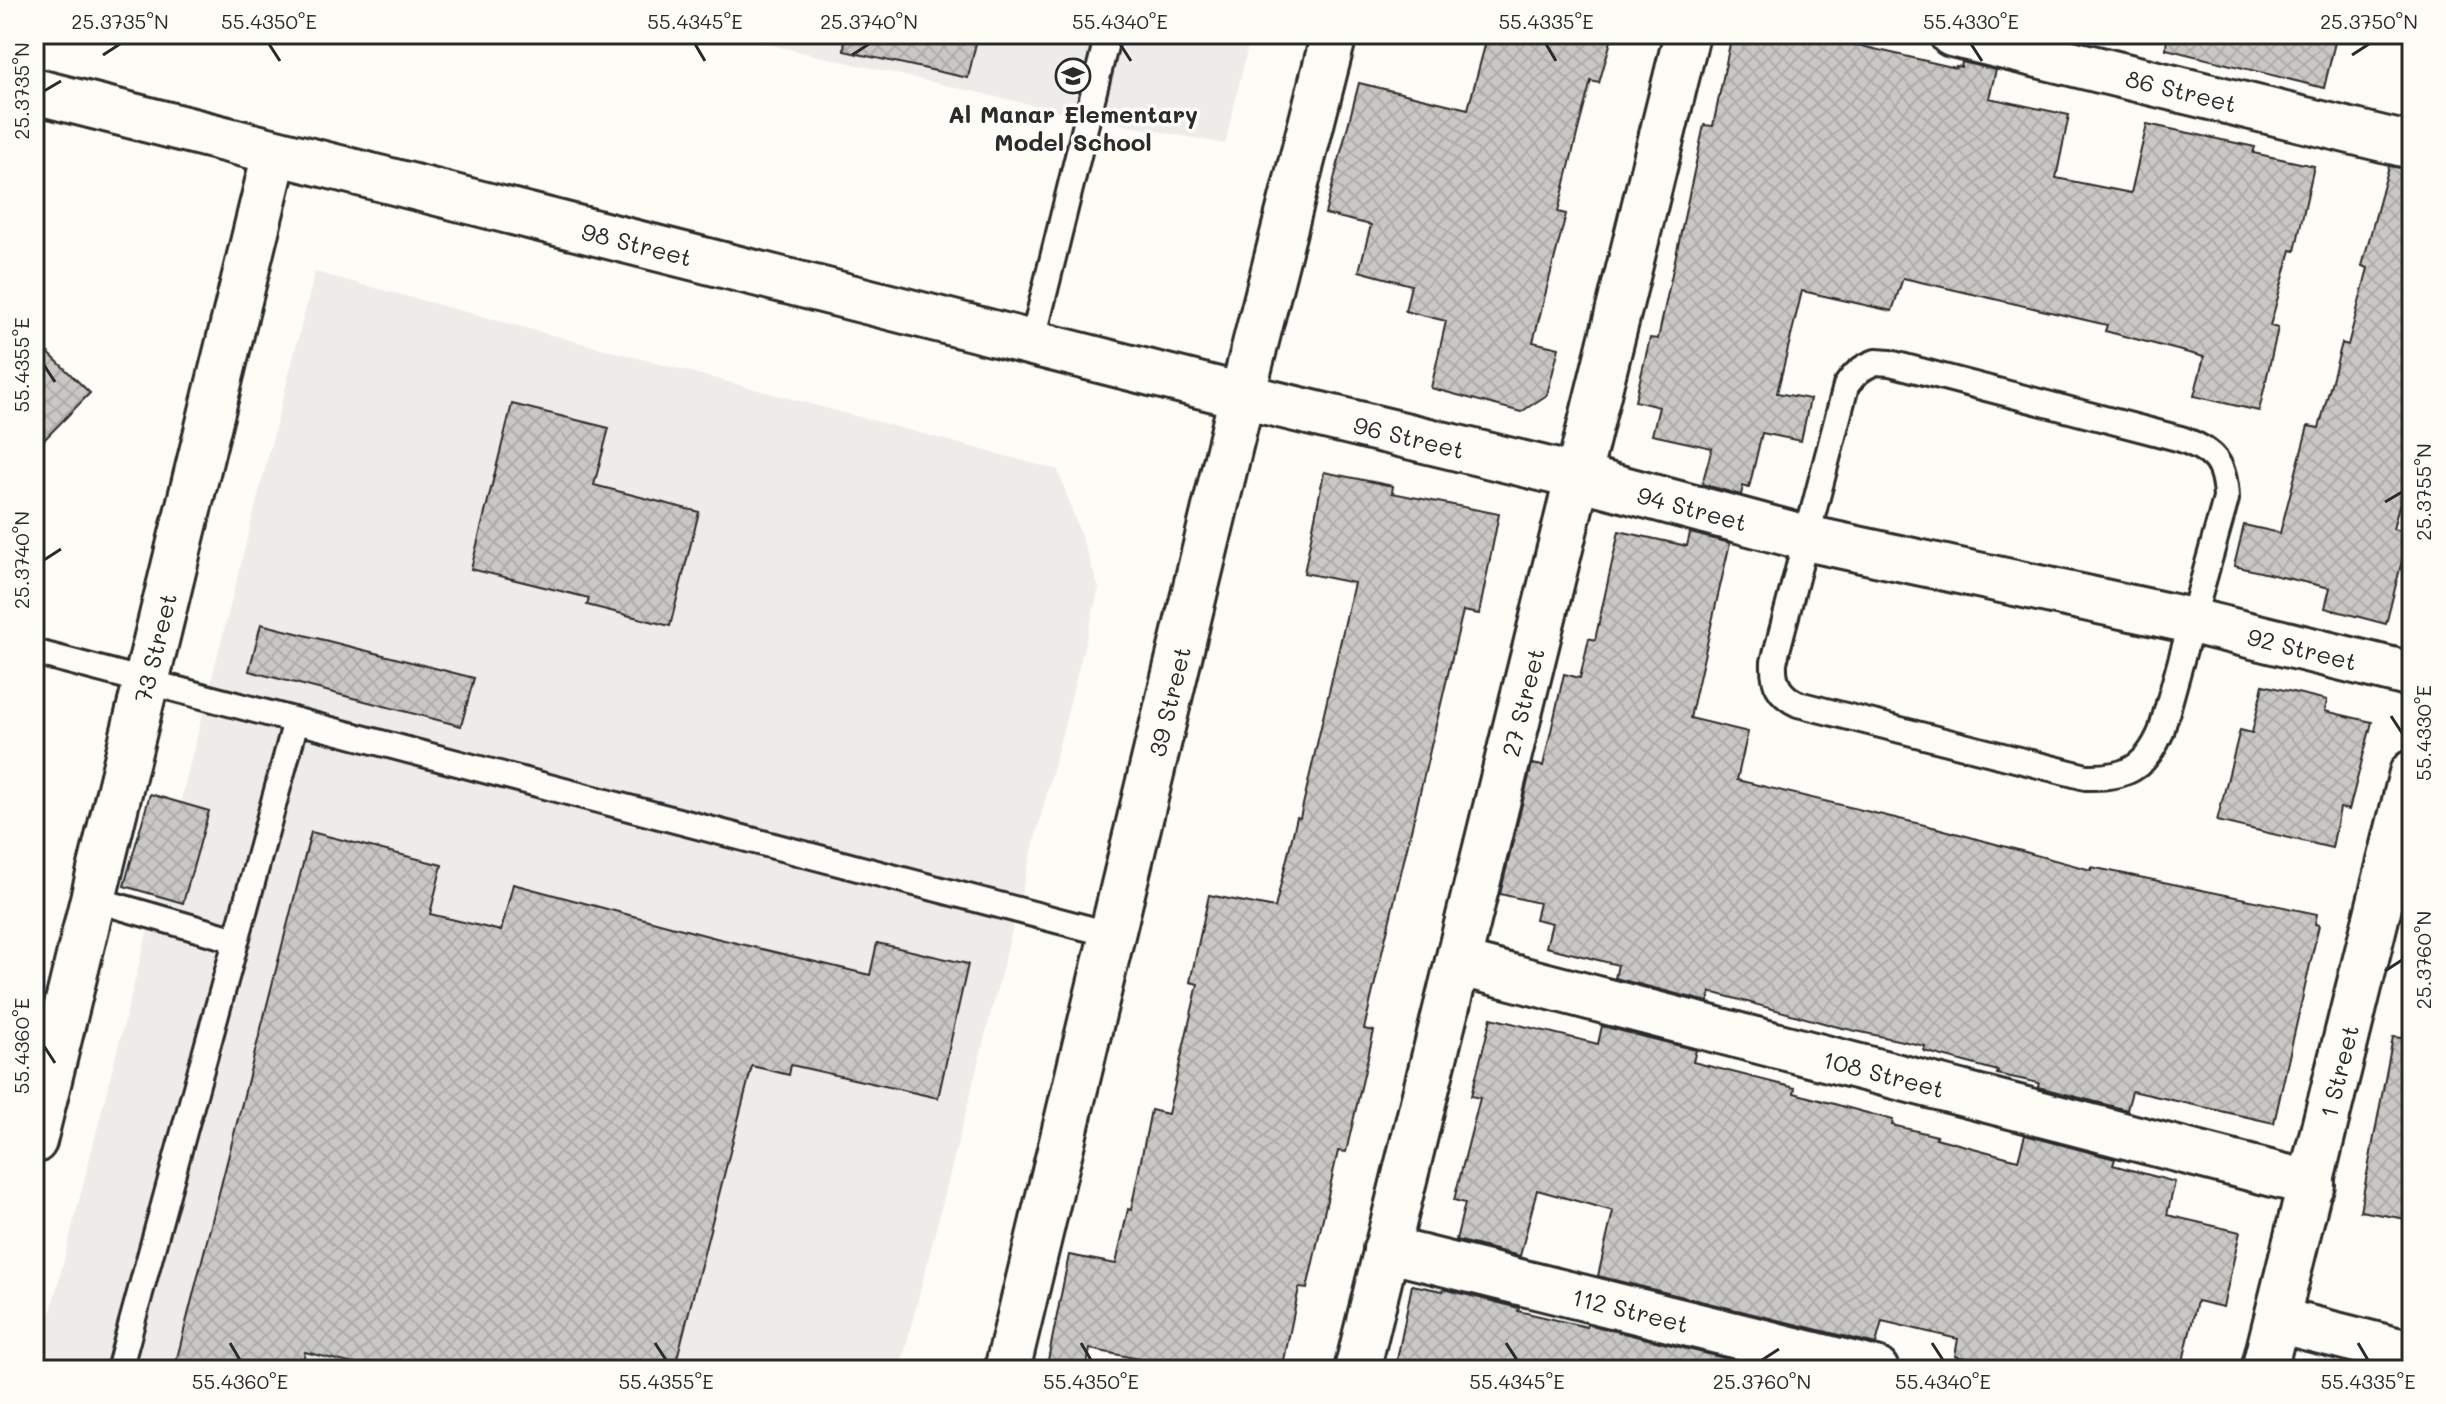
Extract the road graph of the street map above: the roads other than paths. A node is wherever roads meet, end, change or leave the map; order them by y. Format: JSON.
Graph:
{"nodes":[{"id":1,"x":1108,"y":34,"type":"edge"},
{"id":2,"x":1334,"y":34,"type":"edge"},
{"id":3,"x":1687,"y":34,"type":"edge"},
{"id":4,"x":1952,"y":34,"type":"edge"},
{"id":5,"x":34,"y":91,"type":"edge"},
{"id":6,"x":2412,"y":146,"type":"edge"},
{"id":7,"x":275,"y":153,"type":"junction"},
{"id":8,"x":1032,"y":343,"type":"junction"},
{"id":9,"x":1242,"y":396,"type":"junction"},
{"id":10,"x":1578,"y":477,"type":"junction"},
{"id":11,"x":1806,"y":538,"type":"junction"},
{"id":12,"x":2192,"y":621,"type":"junction"},
{"id":13,"x":34,"y":652,"type":"edge"},
{"id":14,"x":2412,"y":675,"type":"edge"},
{"id":15,"x":146,"y":682,"type":"junction"},
{"id":16,"x":296,"y":721,"type":"junction"},
{"id":17,"x":2412,"y":773,"type":"edge"},
{"id":18,"x":93,"y":899,"type":"junction"},
{"id":19,"x":1113,"y":935,"type":"junction"},
{"id":20,"x":236,"y":940,"type":"junction"},
{"id":21,"x":1458,"y":963,"type":"junction"},
{"id":22,"x":34,"y":1141,"type":"edge"},
{"id":23,"x":2312,"y":1184,"type":"junction"},
{"id":24,"x":1386,"y":1249,"type":"junction"},
{"id":25,"x":2277,"y":1320,"type":"junction"},
{"id":26,"x":2412,"y":1354,"type":"edge"},
{"id":27,"x":119,"y":1370,"type":"edge"},
{"id":28,"x":1007,"y":1370,"type":"edge"},
{"id":29,"x":1357,"y":1370,"type":"edge"},
{"id":30,"x":1876,"y":1370,"type":"edge"},
{"id":31,"x":2264,"y":1370,"type":"edge"}],
"edges":[{"from":1,"to":8,"type":"lane"},
{"from":2,"to":9,"type":"street","name":"39 Street"},
{"from":3,"to":10,"type":"street","name":"27 Street"},
{"from":4,"to":6,"type":"street","name":"86 Street"},
{"from":5,"to":7,"type":"street","name":"98 Street"},
{"from":7,"to":8,"type":"street","name":"98 Street"},
{"from":7,"to":15,"type":"street","name":"73 Street"},
{"from":8,"to":9,"type":"street","name":"98 Street"},
{"from":9,"to":10,"type":"street","name":"96 Street"},
{"from":9,"to":19,"type":"street","name":"39 Street"},
{"from":10,"to":11,"type":"street","name":"94 Street"},
{"from":10,"to":21,"type":"street","name":"27 Street"},
{"from":11,"to":12,"type":"street","name":"94 Street"},
{"from":11,"to":12,"type":"lane"},
{"from":11,"to":12,"type":"lane"},
{"from":12,"to":14,"type":"street","name":"92 Street"},
{"from":13,"to":15,"type":"lane"},
{"from":15,"to":16,"type":"lane"},
{"from":15,"to":18,"type":"street","name":"73 Street"},
{"from":16,"to":19,"type":"lane"},
{"from":16,"to":20,"type":"lane"},
{"from":17,"to":23,"type":"street","name":"1 Street"},
{"from":18,"to":20,"type":"lane"},
{"from":18,"to":22,"type":"street","name":"73 Street"},
{"from":19,"to":28,"type":"street","name":"39 Street"},
{"from":20,"to":27,"type":"lane"},
{"from":21,"to":23,"type":"street","name":"108 Street"},
{"from":21,"to":24,"type":"street","name":"27 Street"},
{"from":23,"to":25,"type":"street","name":"1 Street"},
{"from":24,"to":29,"type":"street","name":"27 Street"},
{"from":24,"to":30,"type":"street","name":"112 Street"},
{"from":25,"to":26,"type":"street"},
{"from":25,"to":31,"type":"street","name":"1 Street"}]}
